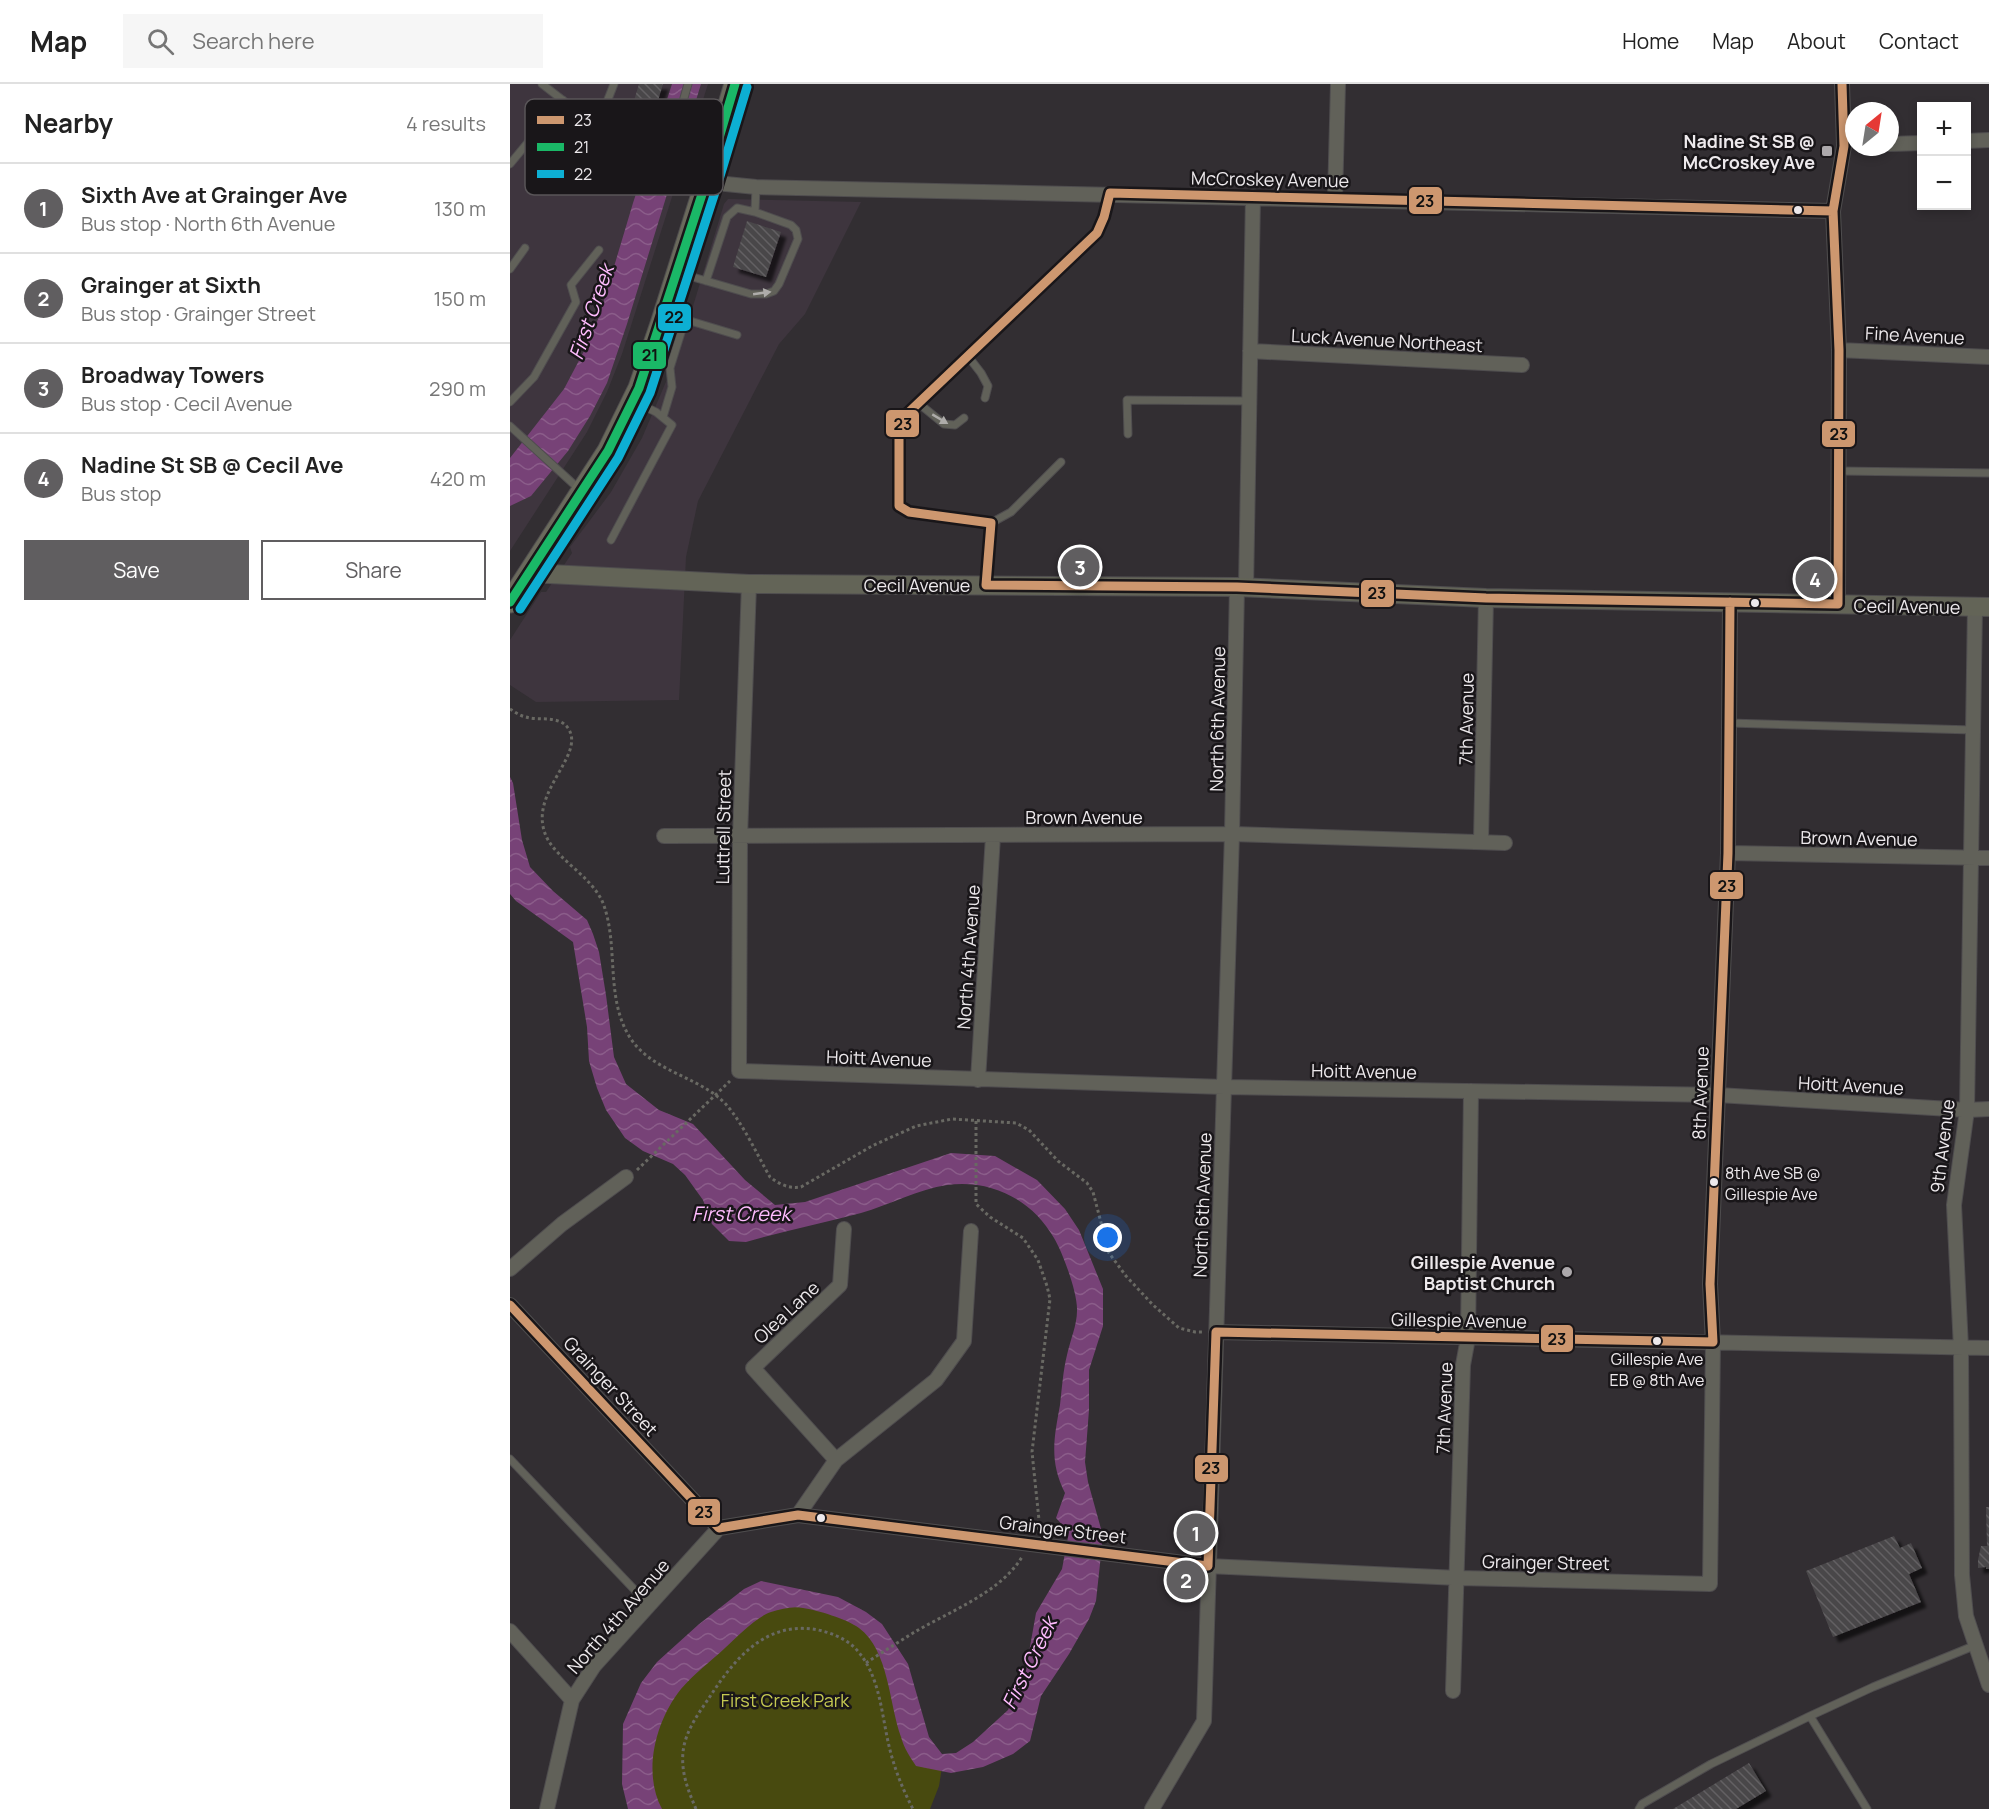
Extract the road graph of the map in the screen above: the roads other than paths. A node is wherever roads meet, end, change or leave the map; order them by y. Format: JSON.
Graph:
{"nodes":[{"id":1,"x":542,"y":84,"type":"edge"},
{"id":2,"x":614,"y":84,"type":"edge"},
{"id":3,"x":688,"y":84,"type":"edge"},
{"id":4,"x":735,"y":84,"type":"edge"},
{"id":5,"x":1338,"y":84,"type":"edge"},
{"id":6,"x":1842,"y":84,"type":"edge"},
{"id":7,"x":562,"y":99,"type":"edge"},
{"id":8,"x":608,"y":99,"type":"edge"},
{"id":9,"x":684,"y":99,"type":"edge"},
{"id":10,"x":1845,"y":111,"type":"edge"},
{"id":11,"x":723,"y":125,"type":"edge"},
{"id":12,"x":1989,"y":140,"type":"edge"},
{"id":13,"x":1971,"y":141,"type":"edge"},
{"id":14,"x":1917,"y":143,"type":"edge"},
{"id":15,"x":1899,"y":144,"type":"edge"},
{"id":16,"x":525,"y":146,"type":"edge"},
{"id":17,"x":1847,"y":156,"type":"edge"},
{"id":18,"x":510,"y":164,"type":"edge"},
{"id":19,"x":723,"y":184,"type":"edge"},
{"id":20,"x":756,"y":187,"type":"junction"},
{"id":21,"x":1110,"y":194,"type":"junction"},
{"id":22,"x":702,"y":195,"type":"edge"},
{"id":23,"x":1253,"y":197,"type":"junction"},
{"id":24,"x":1335,"y":199,"type":"junction"},
{"id":25,"x":1833,"y":211,"type":"junction"},
{"id":26,"x":755,"y":212,"type":"junction"},
{"id":27,"x":525,"y":248,"type":"dead end"},
{"id":28,"x":598,"y":250,"type":"dead end"},
{"id":29,"x":510,"y":269,"type":"edge"},
{"id":30,"x":677,"y":272,"type":"junction"},
{"id":31,"x":706,"y":281,"type":"junction"},
{"id":32,"x":665,"y":313,"type":"junction"},
{"id":33,"x":685,"y":320,"type":"junction"},
{"id":34,"x":737,"y":335,"type":"dead end"},
{"id":35,"x":1839,"y":350,"type":"junction"},
{"id":36,"x":1250,"y":351,"type":"junction"},
{"id":37,"x":967,"y":355,"type":"junction"},
{"id":38,"x":1989,"y":357,"type":"edge"},
{"id":39,"x":1522,"y":365,"type":"dead end"},
{"id":40,"x":985,"y":398,"type":"dead end"},
{"id":41,"x":632,"y":401,"type":"junction"},
{"id":42,"x":1249,"y":401,"type":"junction"},
{"id":43,"x":510,"y":402,"type":"edge"},
{"id":44,"x":917,"y":402,"type":"junction"},
{"id":45,"x":663,"y":417,"type":"junction"},
{"id":46,"x":964,"y":418,"type":"dead end"},
{"id":47,"x":510,"y":426,"type":"edge"},
{"id":48,"x":1128,"y":434,"type":"dead end"},
{"id":49,"x":1061,"y":462,"type":"dead end"},
{"id":50,"x":1839,"y":471,"type":"junction"},
{"id":51,"x":1989,"y":473,"type":"edge"},
{"id":52,"x":582,"y":492,"type":"junction"},
{"id":53,"x":991,"y":523,"type":"junction"},
{"id":54,"x":611,"y":540,"type":"dead end"},
{"id":55,"x":529,"y":573,"type":"junction"},
{"id":56,"x":749,"y":584,"type":"junction"},
{"id":57,"x":986,"y":585,"type":"junction"},
{"id":58,"x":1242,"y":587,"type":"junction"},
{"id":59,"x":1486,"y":598,"type":"junction"},
{"id":60,"x":510,"y":602,"type":"edge"},
{"id":61,"x":1730,"y":602,"type":"junction"},
{"id":62,"x":1838,"y":604,"type":"junction"},
{"id":63,"x":1982,"y":607,"type":"edge"},
{"id":64,"x":1729,"y":723,"type":"junction"},
{"id":65,"x":1972,"y":730,"type":"junction"},
{"id":66,"x":1232,"y":834,"type":"junction"},
{"id":67,"x":664,"y":836,"type":"dead end"},
{"id":68,"x":993,"y":836,"type":"junction"},
{"id":69,"x":740,"y":837,"type":"junction"},
{"id":70,"x":1481,"y":842,"type":"junction"},
{"id":71,"x":1505,"y":843,"type":"dead end"},
{"id":72,"x":1728,"y":853,"type":"junction"},
{"id":73,"x":1970,"y":858,"type":"junction"},
{"id":74,"x":1989,"y":858,"type":"edge"},
{"id":75,"x":739,"y":1071,"type":"joint"},
{"id":76,"x":978,"y":1080,"type":"junction"},
{"id":77,"x":1224,"y":1087,"type":"junction"},
{"id":78,"x":1471,"y":1091,"type":"junction"},
{"id":79,"x":1718,"y":1095,"type":"junction"},
{"id":80,"x":1989,"y":1109,"type":"edge"},
{"id":81,"x":1967,"y":1110,"type":"junction"},
{"id":82,"x":626,"y":1177,"type":"dead end"},
{"id":83,"x":844,"y":1229,"type":"dead end"},
{"id":84,"x":971,"y":1231,"type":"dead end"},
{"id":85,"x":510,"y":1269,"type":"edge"},
{"id":86,"x":510,"y":1305,"type":"edge"},
{"id":87,"x":1216,"y":1332,"type":"junction"},
{"id":88,"x":1468,"y":1338,"type":"junction"},
{"id":89,"x":1713,"y":1342,"type":"junction"},
{"id":90,"x":1989,"y":1347,"type":"edge"},
{"id":91,"x":1961,"y":1348,"type":"junction"},
{"id":92,"x":510,"y":1459,"type":"edge"},
{"id":93,"x":836,"y":1460,"type":"junction"},
{"id":94,"x":798,"y":1515,"type":"junction"},
{"id":95,"x":720,"y":1528,"type":"junction"},
{"id":96,"x":1208,"y":1566,"type":"junction"},
{"id":97,"x":1458,"y":1578,"type":"junction"},
{"id":98,"x":1710,"y":1584,"type":"joint"},
{"id":99,"x":649,"y":1605,"type":"junction"},
{"id":100,"x":510,"y":1631,"type":"edge"},
{"id":101,"x":1976,"y":1645,"type":"junction"},
{"id":102,"x":1989,"y":1685,"type":"edge"},
{"id":103,"x":1453,"y":1691,"type":"dead end"},
{"id":104,"x":572,"y":1700,"type":"junction"},
{"id":105,"x":1810,"y":1716,"type":"junction"},
{"id":106,"x":547,"y":1809,"type":"edge"},
{"id":107,"x":1152,"y":1809,"type":"edge"},
{"id":108,"x":1639,"y":1809,"type":"edge"},
{"id":109,"x":1867,"y":1809,"type":"edge"}],
"edges":[{"from":1,"to":7,"type":"lane"},
{"from":2,"to":8,"type":"lane"},
{"from":3,"to":9,"type":"lane"},
{"from":4,"to":11,"type":"main road"},
{"from":5,"to":24,"type":"street"},
{"from":6,"to":10,"type":"street"},
{"from":12,"to":13,"type":"street"},
{"from":14,"to":15,"type":"street"},
{"from":16,"to":18,"type":"lane"},
{"from":17,"to":25,"type":"street"},
{"from":19,"to":20,"type":"street","name":"McCroskey Avenue"},
{"from":20,"to":21,"type":"street","name":"McCroskey Avenue"},
{"from":20,"to":26,"type":"lane"},
{"from":21,"to":23,"type":"street","name":"McCroskey Avenue"},
{"from":21,"to":37,"type":"lane"},
{"from":22,"to":30,"type":"main road"},
{"from":23,"to":24,"type":"street","name":"McCroskey Avenue"},
{"from":23,"to":36,"type":"street","name":"North 6th Avenue"},
{"from":24,"to":25,"type":"street","name":"McCroskey Avenue"},
{"from":25,"to":35,"type":"street"},
{"from":26,"to":31,"type":"lane"},
{"from":31,"to":26,"type":"lane","one_way":true},
{"from":27,"to":29,"type":"lane"},
{"from":28,"to":43,"type":"lane"},
{"from":30,"to":31,"type":"lane"},
{"from":30,"to":32,"type":"main road"},
{"from":32,"to":33,"type":"lane"},
{"from":32,"to":41,"type":"main road"},
{"from":33,"to":34,"type":"lane"},
{"from":33,"to":45,"type":"lane"},
{"from":35,"to":38,"type":"street","name":"Fine Avenue"},
{"from":35,"to":50,"type":"street"},
{"from":36,"to":39,"type":"street","name":"Luck Avenue Northeast"},
{"from":36,"to":42,"type":"street","name":"North 6th Avenue"},
{"from":37,"to":40,"type":"lane"},
{"from":37,"to":44,"type":"lane"},
{"from":41,"to":45,"type":"lane"},
{"from":41,"to":52,"type":"main road"},
{"from":42,"to":48,"type":"lane"},
{"from":42,"to":58,"type":"street","name":"North 6th Avenue"},
{"from":44,"to":46,"type":"lane","one_way":true},
{"from":44,"to":53,"type":"lane"},
{"from":45,"to":54,"type":"lane"},
{"from":47,"to":52,"type":"lane"},
{"from":49,"to":53,"type":"lane"},
{"from":50,"to":51,"type":"lane"},
{"from":50,"to":62,"type":"street"},
{"from":52,"to":55,"type":"main road"},
{"from":53,"to":57,"type":"lane"},
{"from":55,"to":56,"type":"street","name":"Cecil Avenue"},
{"from":55,"to":60,"type":"main road"},
{"from":56,"to":57,"type":"street","name":"Cecil Avenue"},
{"from":56,"to":69,"type":"street","name":"Luttrell Street"},
{"from":57,"to":58,"type":"street","name":"Cecil Avenue"},
{"from":58,"to":59,"type":"street","name":"Cecil Avenue"},
{"from":58,"to":66,"type":"street","name":"North 6th Avenue"},
{"from":59,"to":61,"type":"street","name":"Cecil Avenue"},
{"from":59,"to":70,"type":"street","name":"7th Avenue"},
{"from":61,"to":62,"type":"street","name":"Cecil Avenue"},
{"from":61,"to":64,"type":"street","name":"8th Avenue"},
{"from":62,"to":63,"type":"street","name":"Cecil Avenue"},
{"from":63,"to":65,"type":"street","name":"9th Avenue"},
{"from":64,"to":65,"type":"lane"},
{"from":64,"to":72,"type":"street","name":"8th Avenue"},
{"from":65,"to":73,"type":"street","name":"9th Avenue"},
{"from":66,"to":68,"type":"street","name":"Brown Avenue"},
{"from":66,"to":70,"type":"street","name":"Brown Avenue"},
{"from":66,"to":77,"type":"street","name":"North 6th Avenue"},
{"from":67,"to":69,"type":"street","name":"Brown Avenue"},
{"from":68,"to":69,"type":"street","name":"Brown Avenue"},
{"from":68,"to":76,"type":"street","name":"North 4th Avenue"},
{"from":69,"to":75,"type":"street","name":"Luttrell Street"},
{"from":70,"to":71,"type":"street","name":"Brown Avenue"},
{"from":72,"to":73,"type":"street","name":"Brown Avenue"},
{"from":72,"to":79,"type":"street","name":"8th Avenue"},
{"from":73,"to":74,"type":"street","name":"Brown Avenue"},
{"from":73,"to":81,"type":"street","name":"9th Avenue"},
{"from":75,"to":76,"type":"street","name":"Hoitt Avenue"},
{"from":76,"to":77,"type":"street","name":"Hoitt Avenue"},
{"from":77,"to":78,"type":"street","name":"Hoitt Avenue"},
{"from":77,"to":87,"type":"street","name":"North 6th Avenue"},
{"from":78,"to":79,"type":"street","name":"Hoitt Avenue"},
{"from":78,"to":88,"type":"street","name":"7th Avenue"},
{"from":79,"to":81,"type":"street","name":"Hoitt Avenue"},
{"from":79,"to":89,"type":"street","name":"8th Avenue"},
{"from":80,"to":81,"type":"street","name":"Hoitt Avenue"},
{"from":81,"to":91,"type":"street","name":"9th Avenue"},
{"from":82,"to":85,"type":"street"},
{"from":83,"to":93,"type":"street","name":"Olea Lane"},
{"from":84,"to":93,"type":"street"},
{"from":86,"to":95,"type":"street","name":"Grainger Street"},
{"from":87,"to":88,"type":"street","name":"Gillespie Avenue"},
{"from":87,"to":96,"type":"street","name":"North 6th Avenue"},
{"from":88,"to":89,"type":"street","name":"Gillespie Avenue"},
{"from":88,"to":97,"type":"street","name":"7th Avenue"},
{"from":89,"to":91,"type":"street","name":"Gillespie Avenue"},
{"from":89,"to":98,"type":"street","name":"8th Avenue"},
{"from":90,"to":91,"type":"street","name":"Gillespie Avenue"},
{"from":91,"to":101,"type":"street","name":"9th Avenue"},
{"from":92,"to":99,"type":"lane"},
{"from":93,"to":94,"type":"street"},
{"from":94,"to":95,"type":"street","name":"Grainger Street"},
{"from":94,"to":96,"type":"street","name":"Grainger Street"},
{"from":95,"to":99,"type":"street","name":"North 4th Avenue"},
{"from":96,"to":97,"type":"street","name":"Grainger Street"},
{"from":96,"to":107,"type":"street","name":"North 6th Avenue"},
{"from":97,"to":98,"type":"street","name":"Grainger Street"},
{"from":97,"to":103,"type":"street","name":"7th Avenue"},
{"from":99,"to":104,"type":"street","name":"North 4th Avenue"},
{"from":100,"to":104,"type":"street"},
{"from":101,"to":102,"type":"street","name":"9th Avenue"},
{"from":101,"to":105,"type":"lane"},
{"from":104,"to":106,"type":"street","name":"North 4th Avenue"},
{"from":105,"to":108,"type":"lane"},
{"from":105,"to":109,"type":"lane"}]}
